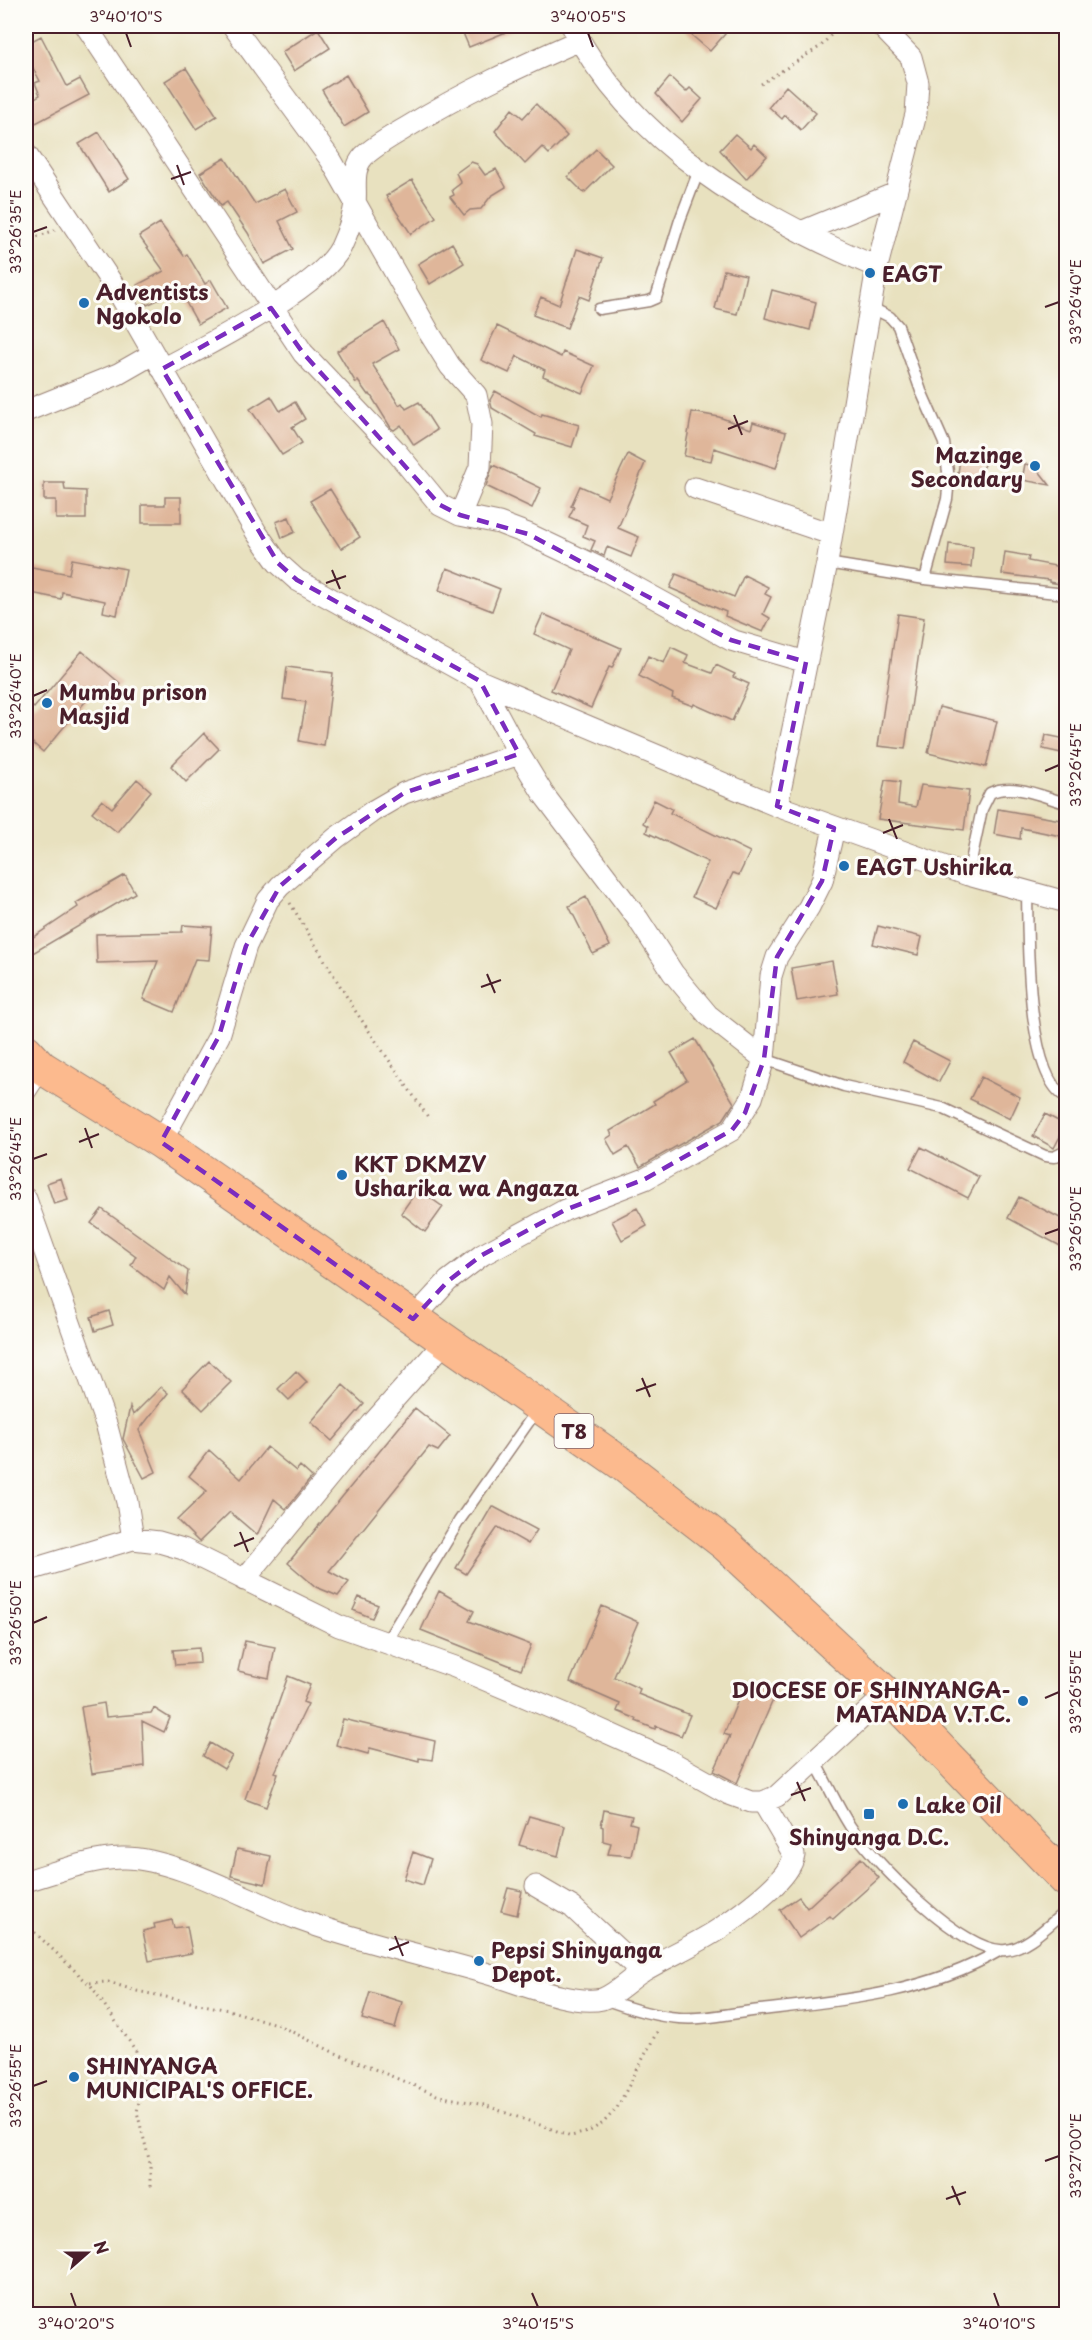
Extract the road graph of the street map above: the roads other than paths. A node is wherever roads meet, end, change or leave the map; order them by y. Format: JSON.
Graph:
{"nodes":[{"id":1,"x":86,"y":26,"type":"edge"},
{"id":2,"x":233,"y":26,"type":"edge"},
{"id":3,"x":881,"y":26,"type":"edge"},
{"id":4,"x":576,"y":33,"type":"edge"},
{"id":5,"x":26,"y":154,"type":"edge"},
{"id":6,"x":699,"y":170,"type":"junction"},
{"id":7,"x":896,"y":193,"type":"junction"},
{"id":8,"x":355,"y":203,"type":"junction"},
{"id":9,"x":801,"y":232,"type":"junction"},
{"id":10,"x":877,"y":267,"type":"junction"},
{"id":11,"x":870,"y":307,"type":"junction"},
{"id":12,"x":271,"y":308,"type":"junction"},
{"id":13,"x":599,"y":309,"type":"dead end"},
{"id":14,"x":158,"y":362,"type":"junction"},
{"id":15,"x":26,"y":411,"type":"edge"},
{"id":16,"x":694,"y":488,"type":"dead end"},
{"id":17,"x":460,"y":515,"type":"junction"},
{"id":18,"x":831,"y":534,"type":"junction"},
{"id":19,"x":827,"y":562,"type":"junction"},
{"id":20,"x":925,"y":579,"type":"junction"},
{"id":21,"x":1066,"y":594,"type":"edge"},
{"id":22,"x":806,"y":662,"type":"junction"},
{"id":23,"x":480,"y":681,"type":"junction"},
{"id":24,"x":519,"y":754,"type":"junction"},
{"id":25,"x":1066,"y":803,"type":"edge"},
{"id":26,"x":777,"y":807,"type":"junction"},
{"id":27,"x":834,"y":828,"type":"junction"},
{"id":28,"x":968,"y":875,"type":"junction"},
{"id":29,"x":1027,"y":892,"type":"junction"},
{"id":30,"x":1066,"y":902,"type":"edge"},
{"id":31,"x":764,"y":1059,"type":"junction"},
{"id":32,"x":31,"y":1069,"type":"edge"},
{"id":33,"x":1066,"y":1097,"type":"edge"},
{"id":34,"x":160,"y":1142,"type":"junction"},
{"id":35,"x":1066,"y":1151,"type":"edge"},
{"id":36,"x":26,"y":1199,"type":"edge"},
{"id":37,"x":413,"y":1318,"type":"junction"},
{"id":38,"x":445,"y":1342,"type":"junction"},
{"id":39,"x":539,"y":1408,"type":"junction"},
{"id":40,"x":133,"y":1539,"type":"junction"},
{"id":41,"x":26,"y":1571,"type":"edge"},
{"id":42,"x":244,"y":1580,"type":"junction"},
{"id":43,"x":385,"y":1644,"type":"junction"},
{"id":44,"x":887,"y":1694,"type":"junction"},
{"id":45,"x":815,"y":1762,"type":"junction"},
{"id":46,"x":763,"y":1802,"type":"junction"},
{"id":47,"x":1066,"y":1880,"type":"edge"},
{"id":48,"x":26,"y":1881,"type":"edge"},
{"id":49,"x":536,"y":1886,"type":"dead end"},
{"id":50,"x":1066,"y":1911,"type":"edge"},
{"id":51,"x":999,"y":1951,"type":"junction"},
{"id":52,"x":642,"y":1972,"type":"junction"},
{"id":53,"x":603,"y":1998,"type":"junction"}],
"edges":[{"from":1,"to":12,"type":"street"},
{"from":2,"to":8,"type":"street"},
{"from":3,"to":7,"type":"street"},
{"from":4,"to":6,"type":"street"},
{"from":4,"to":8,"type":"street"},
{"from":5,"to":14,"type":"street"},
{"from":6,"to":9,"type":"street"},
{"from":6,"to":13,"type":"lane"},
{"from":7,"to":9,"type":"street"},
{"from":7,"to":10,"type":"street"},
{"from":8,"to":12,"type":"street"},
{"from":8,"to":17,"type":"street"},
{"from":9,"to":10,"type":"street"},
{"from":10,"to":11,"type":"street"},
{"from":11,"to":18,"type":"street"},
{"from":11,"to":20,"type":"lane"},
{"from":12,"to":14,"type":"street"},
{"from":12,"to":17,"type":"street"},
{"from":14,"to":15,"type":"street"},
{"from":14,"to":23,"type":"street"},
{"from":16,"to":18,"type":"street"},
{"from":17,"to":22,"type":"street"},
{"from":18,"to":19,"type":"street"},
{"from":19,"to":20,"type":"lane"},
{"from":19,"to":22,"type":"street"},
{"from":20,"to":21,"type":"lane"},
{"from":22,"to":26,"type":"street"},
{"from":23,"to":24,"type":"street"},
{"from":23,"to":26,"type":"street"},
{"from":24,"to":31,"type":"street"},
{"from":24,"to":34,"type":"street"},
{"from":25,"to":28,"type":"lane"},
{"from":26,"to":27,"type":"street"},
{"from":27,"to":28,"type":"street"},
{"from":27,"to":31,"type":"street"},
{"from":28,"to":29,"type":"street"},
{"from":29,"to":30,"type":"street"},
{"from":29,"to":33,"type":"lane"},
{"from":31,"to":35,"type":"lane"},
{"from":31,"to":37,"type":"street"},
{"from":32,"to":34,"type":"highway","number":"T8"},
{"from":34,"to":37,"type":"highway","number":"T8"},
{"from":36,"to":40,"type":"street"},
{"from":37,"to":38,"type":"highway","number":"T8"},
{"from":38,"to":39,"type":"highway","number":"T8"},
{"from":38,"to":42,"type":"street"},
{"from":39,"to":43,"type":"lane"},
{"from":39,"to":44,"type":"highway","number":"T8"},
{"from":40,"to":41,"type":"street"},
{"from":40,"to":42,"type":"street"},
{"from":42,"to":43,"type":"street"},
{"from":43,"to":46,"type":"street"},
{"from":44,"to":45,"type":"street"},
{"from":44,"to":47,"type":"highway","number":"T8"},
{"from":45,"to":46,"type":"street"},
{"from":45,"to":51,"type":"lane"},
{"from":46,"to":52,"type":"street"},
{"from":48,"to":53,"type":"street"},
{"from":49,"to":52,"type":"street"},
{"from":50,"to":51,"type":"lane"},
{"from":51,"to":53,"type":"lane"},
{"from":52,"to":53,"type":"street"}]}
